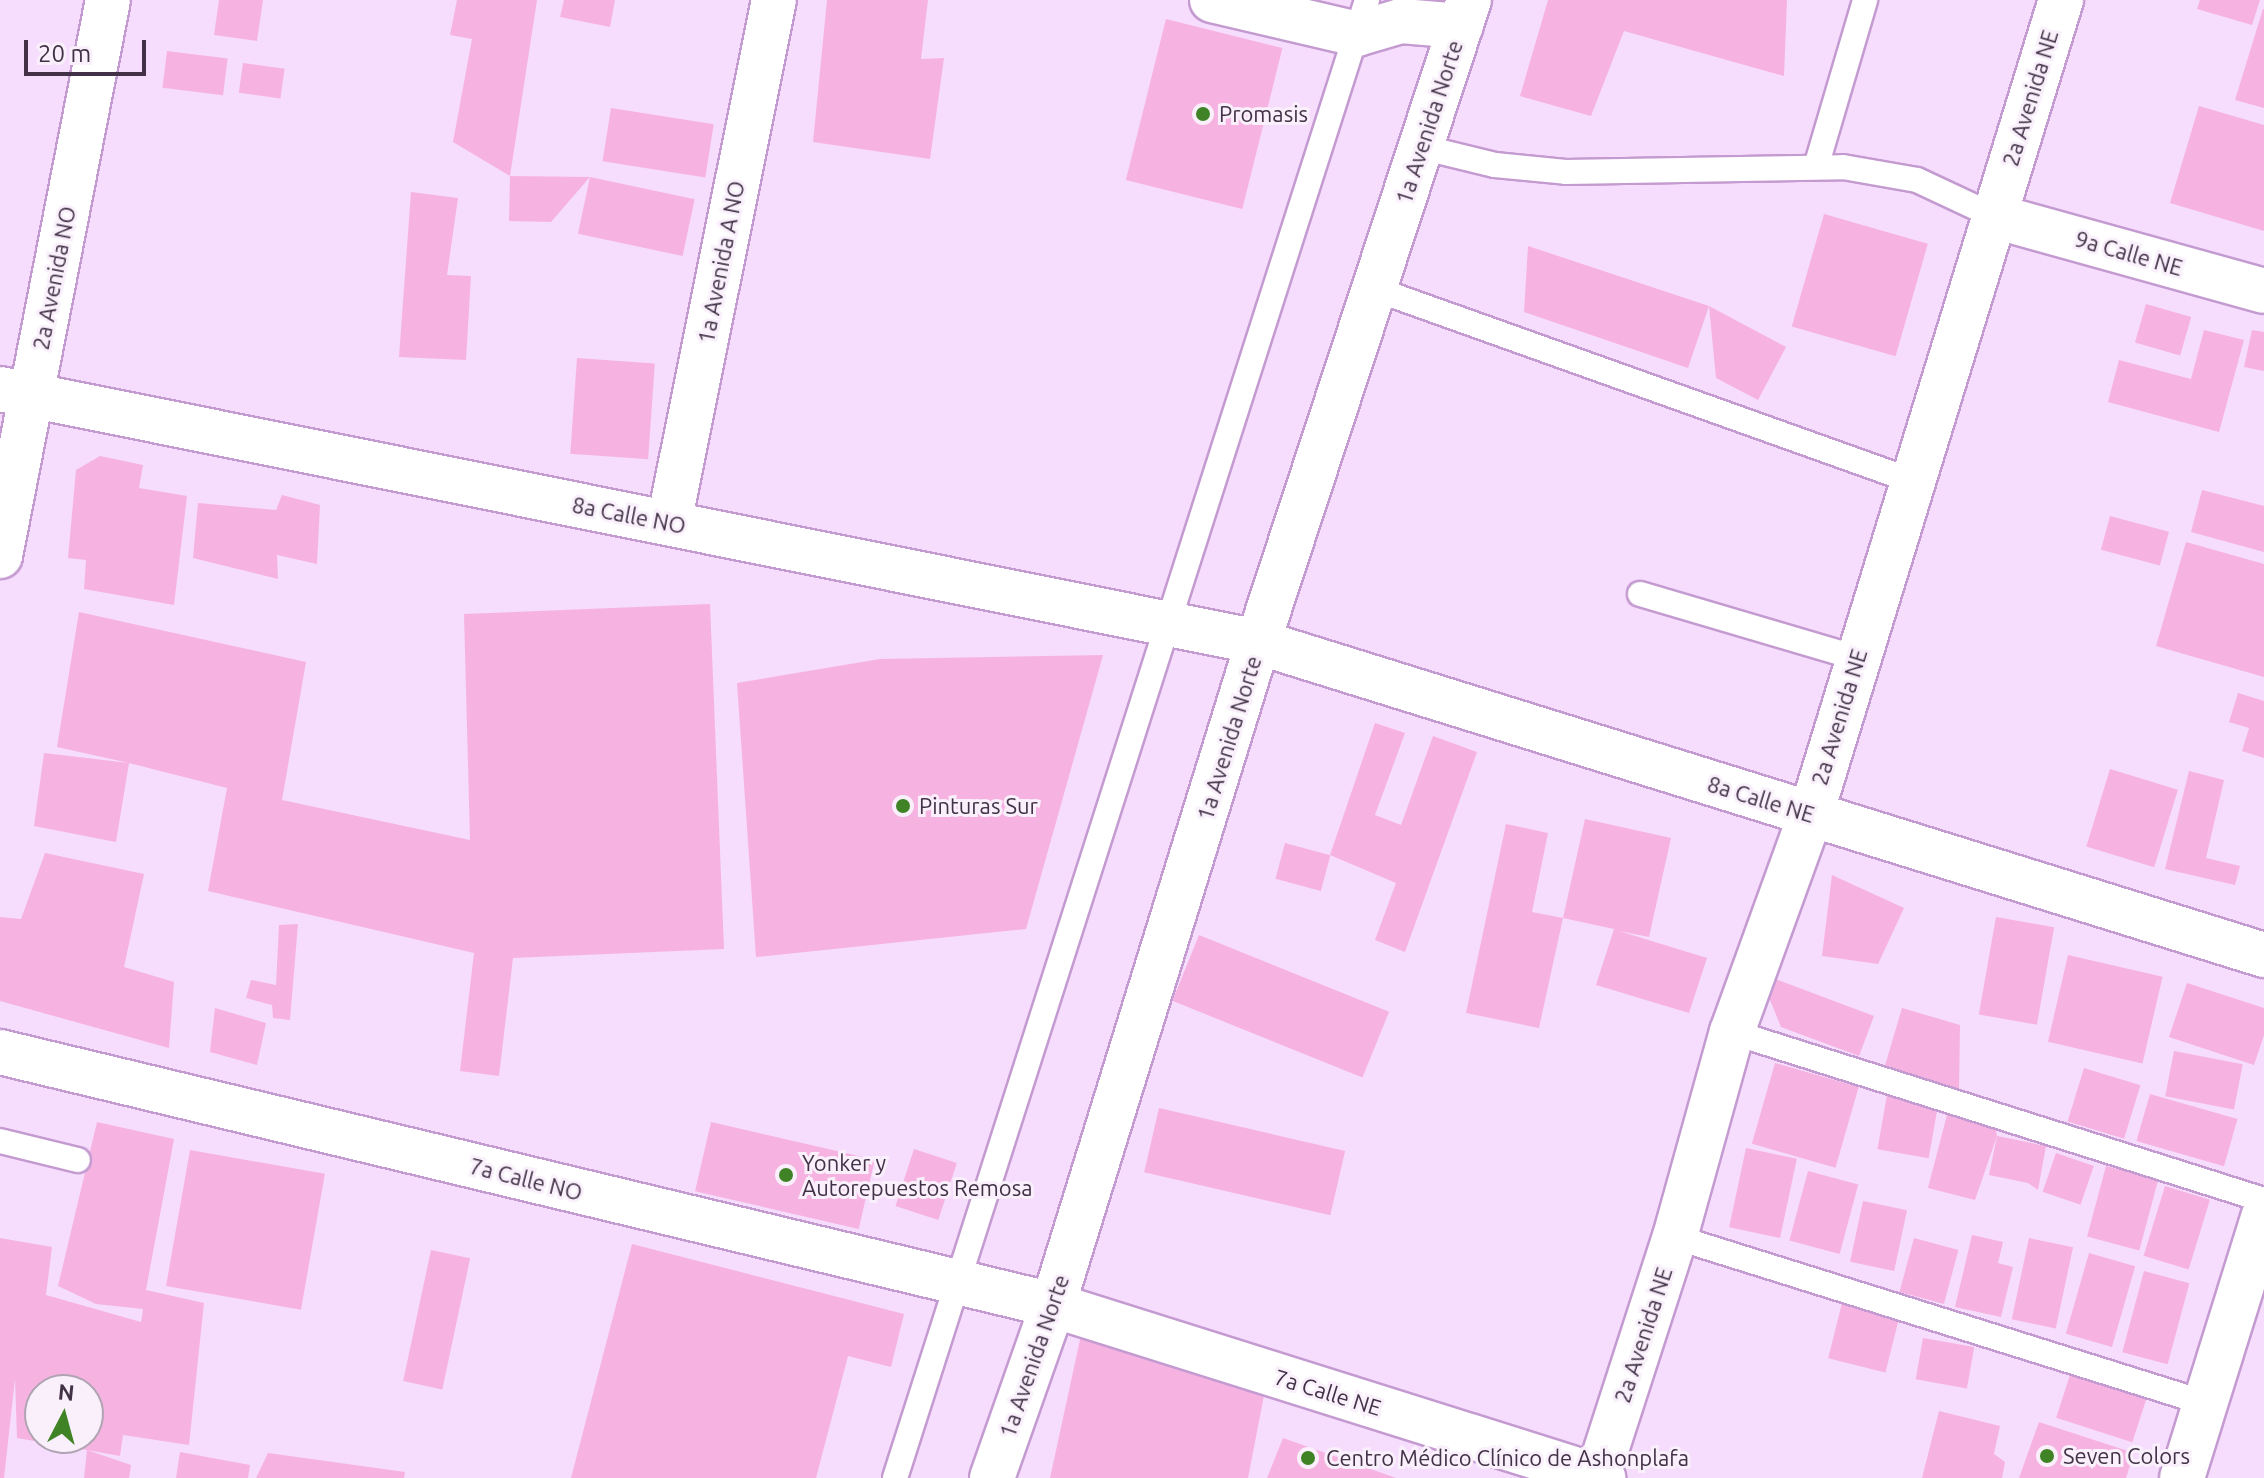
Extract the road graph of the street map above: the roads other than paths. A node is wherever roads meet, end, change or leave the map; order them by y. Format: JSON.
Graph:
{"nodes":[{"id":1,"x":108,"y":0,"type":"edge"},
{"id":2,"x":774,"y":0,"type":"edge"},
{"id":3,"x":1212,"y":0,"type":"edge"},
{"id":4,"x":1865,"y":0,"type":"edge"},
{"id":5,"x":2061,"y":0,"type":"edge"},
{"id":6,"x":1465,"y":13,"type":"edge"},
{"id":7,"x":1362,"y":17,"type":"edge"},
{"id":8,"x":1421,"y":147,"type":"junction"},
{"id":9,"x":1816,"y":167,"type":"junction"},
{"id":10,"x":1994,"y":216,"type":"junction"},
{"id":11,"x":1375,"y":289,"type":"junction"},
{"id":12,"x":2264,"y":291,"type":"edge"},
{"id":13,"x":16,"y":392,"type":"edge"},
{"id":14,"x":1910,"y":480,"type":"junction"},
{"id":15,"x":669,"y":523,"type":"junction"},
{"id":16,"x":0,"y":556,"type":"edge"},
{"id":17,"x":1640,"y":594,"type":"dead end"},
{"id":18,"x":1166,"y":624,"type":"junction"},
{"id":19,"x":1258,"y":642,"type":"junction"},
{"id":20,"x":1857,"y":658,"type":"junction"},
{"id":21,"x":1811,"y":814,"type":"junction"},
{"id":22,"x":2264,"y":955,"type":"edge"},
{"id":23,"x":1732,"y":1032,"type":"junction"},
{"id":24,"x":0,"y":1052,"type":"edge"},
{"id":25,"x":0,"y":1141,"type":"edge"},
{"id":26,"x":78,"y":1160,"type":"dead end"},
{"id":27,"x":2264,"y":1200,"type":"edge"},
{"id":28,"x":2264,"y":1215,"type":"edge"},
{"id":29,"x":1675,"y":1237,"type":"junction"},
{"id":30,"x":958,"y":1283,"type":"junction"},
{"id":31,"x":1053,"y":1305,"type":"junction"},
{"id":32,"x":2205,"y":1403,"type":"junction"},
{"id":33,"x":895,"y":1478,"type":"edge"},
{"id":34,"x":992,"y":1478,"type":"edge"},
{"id":35,"x":1599,"y":1478,"type":"edge"},
{"id":36,"x":2182,"y":1478,"type":"edge"}],
"edges":[{"from":1,"to":13,"type":"street","name":"2a Avenida NO"},
{"from":2,"to":15,"type":"street","name":"1a Avenida A NO"},
{"from":3,"to":7,"type":"street"},
{"from":4,"to":9,"type":"lane"},
{"from":5,"to":10,"type":"street","name":"2a Avenida NE"},
{"from":6,"to":7,"type":"street"},
{"from":6,"to":8,"type":"street","name":"1a Avenida Norte"},
{"from":7,"to":18,"type":"lane"},
{"from":8,"to":9,"type":"lane"},
{"from":8,"to":11,"type":"street","name":"1a Avenida Norte"},
{"from":9,"to":10,"type":"lane"},
{"from":10,"to":12,"type":"street","name":"9a Calle NE"},
{"from":10,"to":14,"type":"street","name":"2a Avenida NE"},
{"from":11,"to":14,"type":"lane"},
{"from":11,"to":19,"type":"street","name":"1a Avenida Norte"},
{"from":13,"to":15,"type":"street","name":"8a Calle NO"},
{"from":13,"to":16,"type":"street","name":"2a Avenida NO"},
{"from":14,"to":20,"type":"street","name":"2a Avenida NE"},
{"from":15,"to":18,"type":"street","name":"8a Calle NO"},
{"from":17,"to":20,"type":"lane"},
{"from":18,"to":19,"type":"street","name":"8a Calle NO"},
{"from":18,"to":30,"type":"lane"},
{"from":19,"to":21,"type":"street","name":"8a Calle NE"},
{"from":19,"to":31,"type":"street","name":"1a Avenida Norte"},
{"from":20,"to":21,"type":"street","name":"2a Avenida NE"},
{"from":21,"to":22,"type":"street","name":"8a Calle NE"},
{"from":21,"to":23,"type":"street","name":"2a Avenida NE"},
{"from":23,"to":27,"type":"lane"},
{"from":23,"to":29,"type":"street","name":"2a Avenida NE"},
{"from":24,"to":30,"type":"street","name":"7a Calle NO"},
{"from":25,"to":26,"type":"lane"},
{"from":28,"to":32,"type":"street"},
{"from":29,"to":32,"type":"lane"},
{"from":29,"to":35,"type":"street","name":"2a Avenida NE"},
{"from":30,"to":31,"type":"street","name":"7a Calle NO"},
{"from":30,"to":33,"type":"lane"},
{"from":31,"to":34,"type":"street","name":"1a Avenida Norte"},
{"from":31,"to":35,"type":"street","name":"7a Calle NE"},
{"from":32,"to":36,"type":"street"}]}
